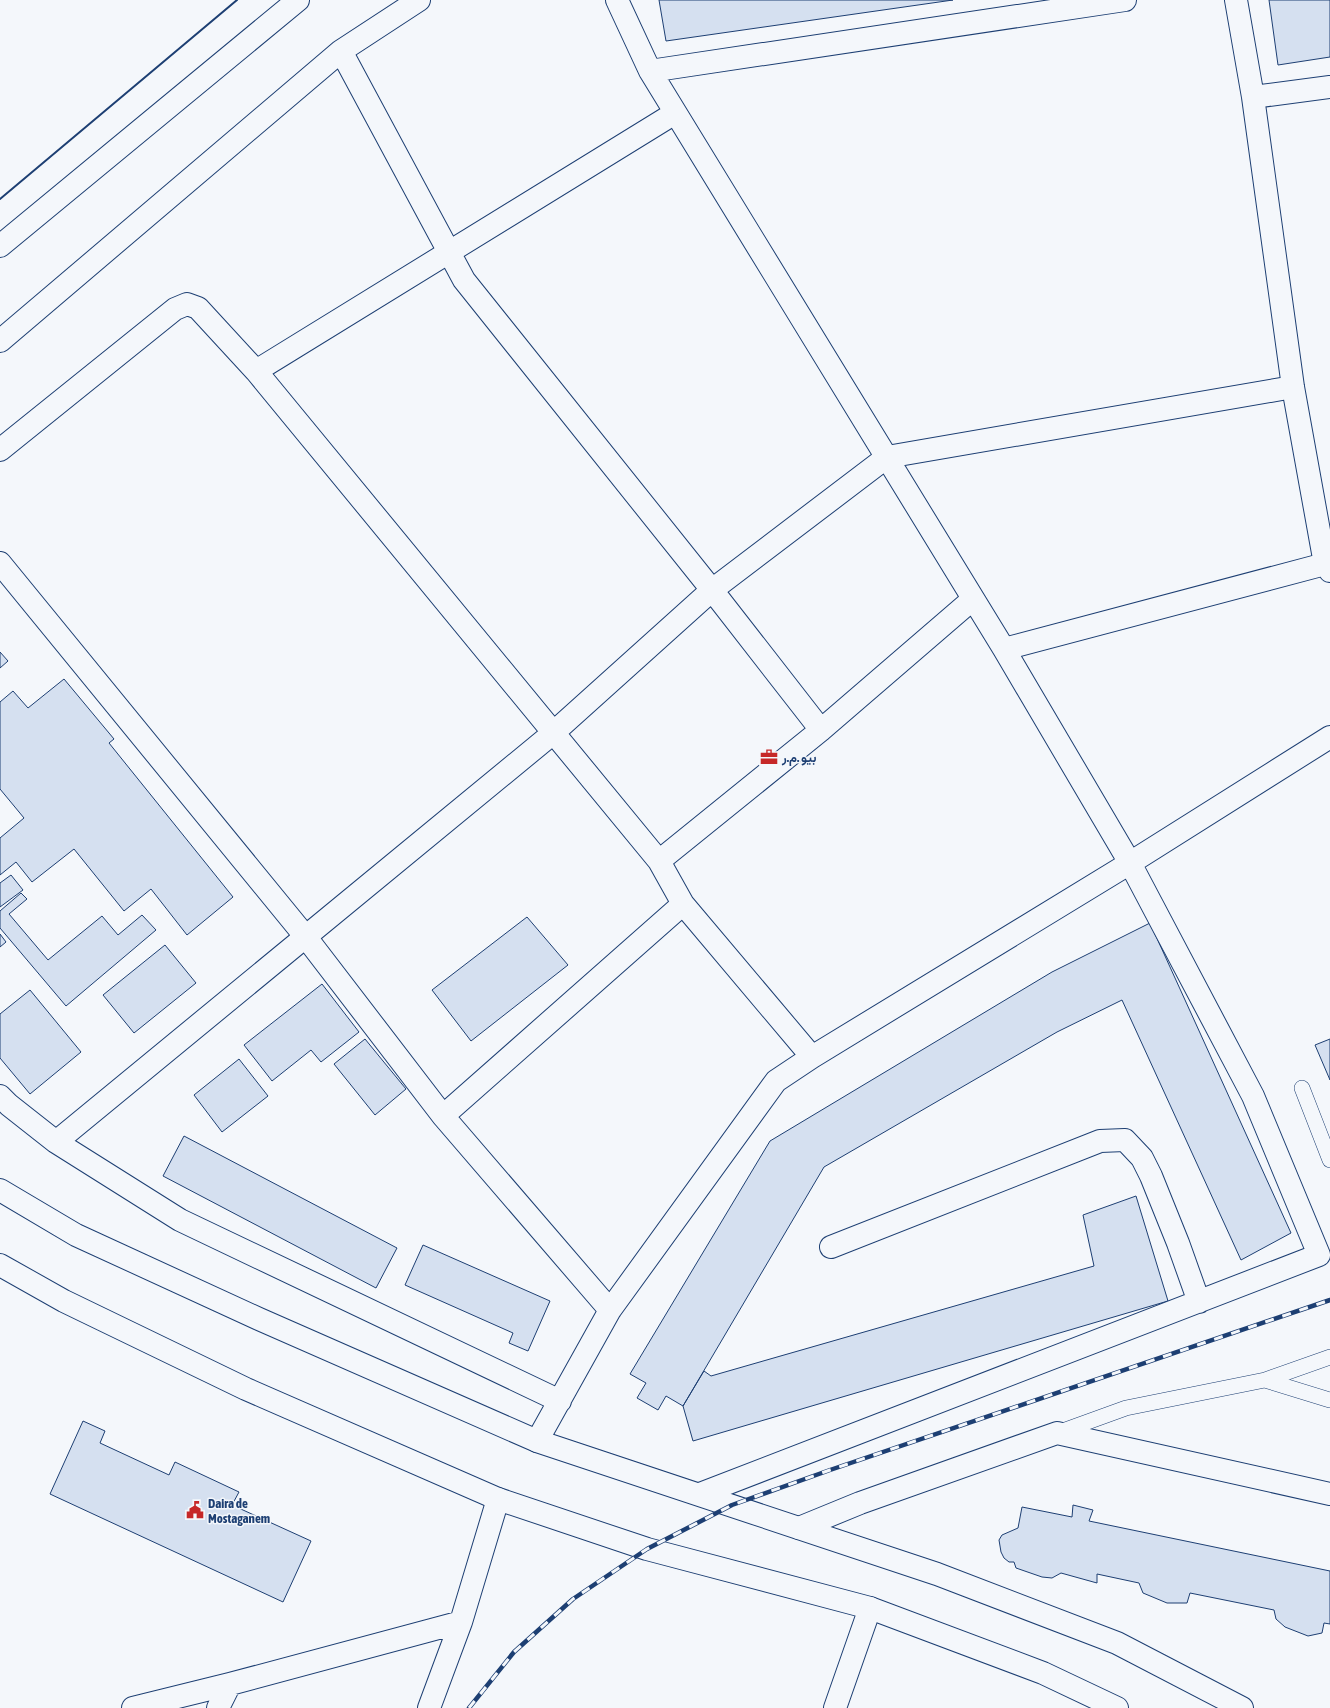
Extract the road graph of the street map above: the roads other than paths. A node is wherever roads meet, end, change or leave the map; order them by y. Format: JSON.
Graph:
{"nodes":[{"id":1,"x":298,"y":0,"type":"edge"},
{"id":2,"x":419,"y":0,"type":"edge"},
{"id":3,"x":617,"y":0,"type":"edge"},
{"id":4,"x":1126,"y":0,"type":"edge"},
{"id":5,"x":1236,"y":0,"type":"edge"},
{"id":6,"x":341,"y":51,"type":"junction"},
{"id":7,"x":650,"y":71,"type":"junction"},
{"id":8,"x":1330,"y":87,"type":"edge"},
{"id":9,"x":1253,"y":97,"type":"junction"},
{"id":10,"x":675,"y":113,"type":"junction"},
{"id":11,"x":0,"y":246,"type":"edge"},
{"id":12,"x":449,"y":252,"type":"junction"},
{"id":13,"x":0,"y":340,"type":"edge"},
{"id":14,"x":256,"y":372,"type":"junction"},
{"id":15,"x":1293,"y":387,"type":"junction"},
{"id":16,"x":0,"y":450,"type":"edge"},
{"id":17,"x":887,"y":457,"type":"junction"},
{"id":18,"x":0,"y":563,"type":"edge"},
{"id":19,"x":1327,"y":567,"type":"edge"},
{"id":20,"x":712,"y":590,"type":"junction"},
{"id":21,"x":973,"y":599,"type":"junction"},
{"id":22,"x":1004,"y":649,"type":"junction"},
{"id":23,"x":821,"y":730,"type":"junction"},
{"id":24,"x":552,"y":734,"type":"junction"},
{"id":25,"x":1330,"y":737,"type":"edge"},
{"id":26,"x":659,"y":861,"type":"junction"},
{"id":27,"x":1130,"y":863,"type":"junction"},
{"id":28,"x":683,"y":904,"type":"junction"},
{"id":29,"x":305,"y":936,"type":"junction"},
{"id":30,"x":812,"y":1057,"type":"junction"},
{"id":31,"x":1302,"y":1088,"type":"dead end"},
{"id":32,"x":0,"y":1096,"type":"edge"},
{"id":33,"x":443,"y":1116,"type":"junction"},
{"id":34,"x":56,"y":1142,"type":"junction"},
{"id":35,"x":1330,"y":1160,"type":"edge"},
{"id":36,"x":0,"y":1190,"type":"edge"},
{"id":37,"x":831,"y":1247,"type":"dead end"},
{"id":38,"x":0,"y":1265,"type":"edge"},
{"id":39,"x":1199,"y":1302,"type":"junction"},
{"id":40,"x":610,"y":1310,"type":"junction"},
{"id":41,"x":1330,"y":1357,"type":"edge"},
{"id":42,"x":1265,"y":1380,"type":"junction"},
{"id":43,"x":1330,"y":1400,"type":"edge"},
{"id":44,"x":560,"y":1401,"type":"junction"},
{"id":45,"x":1057,"y":1433,"type":"junction"},
{"id":46,"x":538,"y":1441,"type":"junction"},
{"id":47,"x":700,"y":1494,"type":"junction"},
{"id":48,"x":1330,"y":1494,"type":"edge"},
{"id":49,"x":498,"y":1500,"type":"junction"},
{"id":50,"x":799,"y":1528,"type":"junction"},
{"id":51,"x":870,"y":1608,"type":"junction"},
{"id":52,"x":461,"y":1622,"type":"junction"},
{"id":53,"x":230,"y":1684,"type":"junction"},
{"id":54,"x":133,"y":1708,"type":"edge"},
{"id":55,"x":218,"y":1708,"type":"edge"},
{"id":56,"x":429,"y":1708,"type":"edge"},
{"id":57,"x":835,"y":1708,"type":"edge"},
{"id":58,"x":1117,"y":1708,"type":"edge"},
{"id":59,"x":1242,"y":1708,"type":"edge"}],
"edges":[{"from":1,"to":11,"type":"street"},
{"from":2,"to":6,"type":"street"},
{"from":3,"to":7,"type":"street"},
{"from":4,"to":7,"type":"street"},
{"from":5,"to":9,"type":"street"},
{"from":6,"to":12,"type":"street"},
{"from":6,"to":13,"type":"street"},
{"from":7,"to":10,"type":"street"},
{"from":8,"to":9,"type":"street"},
{"from":9,"to":15,"type":"street"},
{"from":10,"to":12,"type":"street"},
{"from":10,"to":17,"type":"street"},
{"from":12,"to":14,"type":"street"},
{"from":12,"to":20,"type":"street"},
{"from":14,"to":16,"type":"street"},
{"from":14,"to":24,"type":"street"},
{"from":15,"to":17,"type":"street"},
{"from":15,"to":19,"type":"street"},
{"from":17,"to":20,"type":"street"},
{"from":17,"to":21,"type":"street"},
{"from":18,"to":29,"type":"street"},
{"from":19,"to":22,"type":"street"},
{"from":20,"to":23,"type":"street"},
{"from":20,"to":24,"type":"street"},
{"from":21,"to":22,"type":"street"},
{"from":21,"to":23,"type":"street"},
{"from":22,"to":27,"type":"street"},
{"from":23,"to":26,"type":"street"},
{"from":24,"to":26,"type":"street"},
{"from":24,"to":29,"type":"street"},
{"from":25,"to":27,"type":"street"},
{"from":26,"to":28,"type":"street"},
{"from":27,"to":30,"type":"street"},
{"from":27,"to":39,"type":"street"},
{"from":28,"to":30,"type":"street"},
{"from":28,"to":33,"type":"street"},
{"from":29,"to":33,"type":"street"},
{"from":29,"to":34,"type":"street"},
{"from":30,"to":40,"type":"street"},
{"from":31,"to":35,"type":"lane"},
{"from":32,"to":34,"type":"street"},
{"from":33,"to":40,"type":"street"},
{"from":34,"to":44,"type":"street"},
{"from":36,"to":46,"type":"street"},
{"from":37,"to":39,"type":"street"},
{"from":38,"to":49,"type":"street"},
{"from":39,"to":47,"type":"street"},
{"from":40,"to":44,"type":"street"},
{"from":41,"to":42,"type":"lane"},
{"from":42,"to":43,"type":"lane"},
{"from":42,"to":45,"type":"lane"},
{"from":44,"to":46,"type":"street"},
{"from":45,"to":48,"type":"street"},
{"from":45,"to":50,"type":"street"},
{"from":46,"to":47,"type":"street"},
{"from":47,"to":50,"type":"street"},
{"from":49,"to":51,"type":"street"},
{"from":49,"to":52,"type":"street"},
{"from":50,"to":59,"type":"street"},
{"from":51,"to":57,"type":"street"},
{"from":51,"to":58,"type":"street"},
{"from":52,"to":53,"type":"street"},
{"from":52,"to":56,"type":"street"},
{"from":53,"to":54,"type":"street"},
{"from":53,"to":55,"type":"street"}]}
